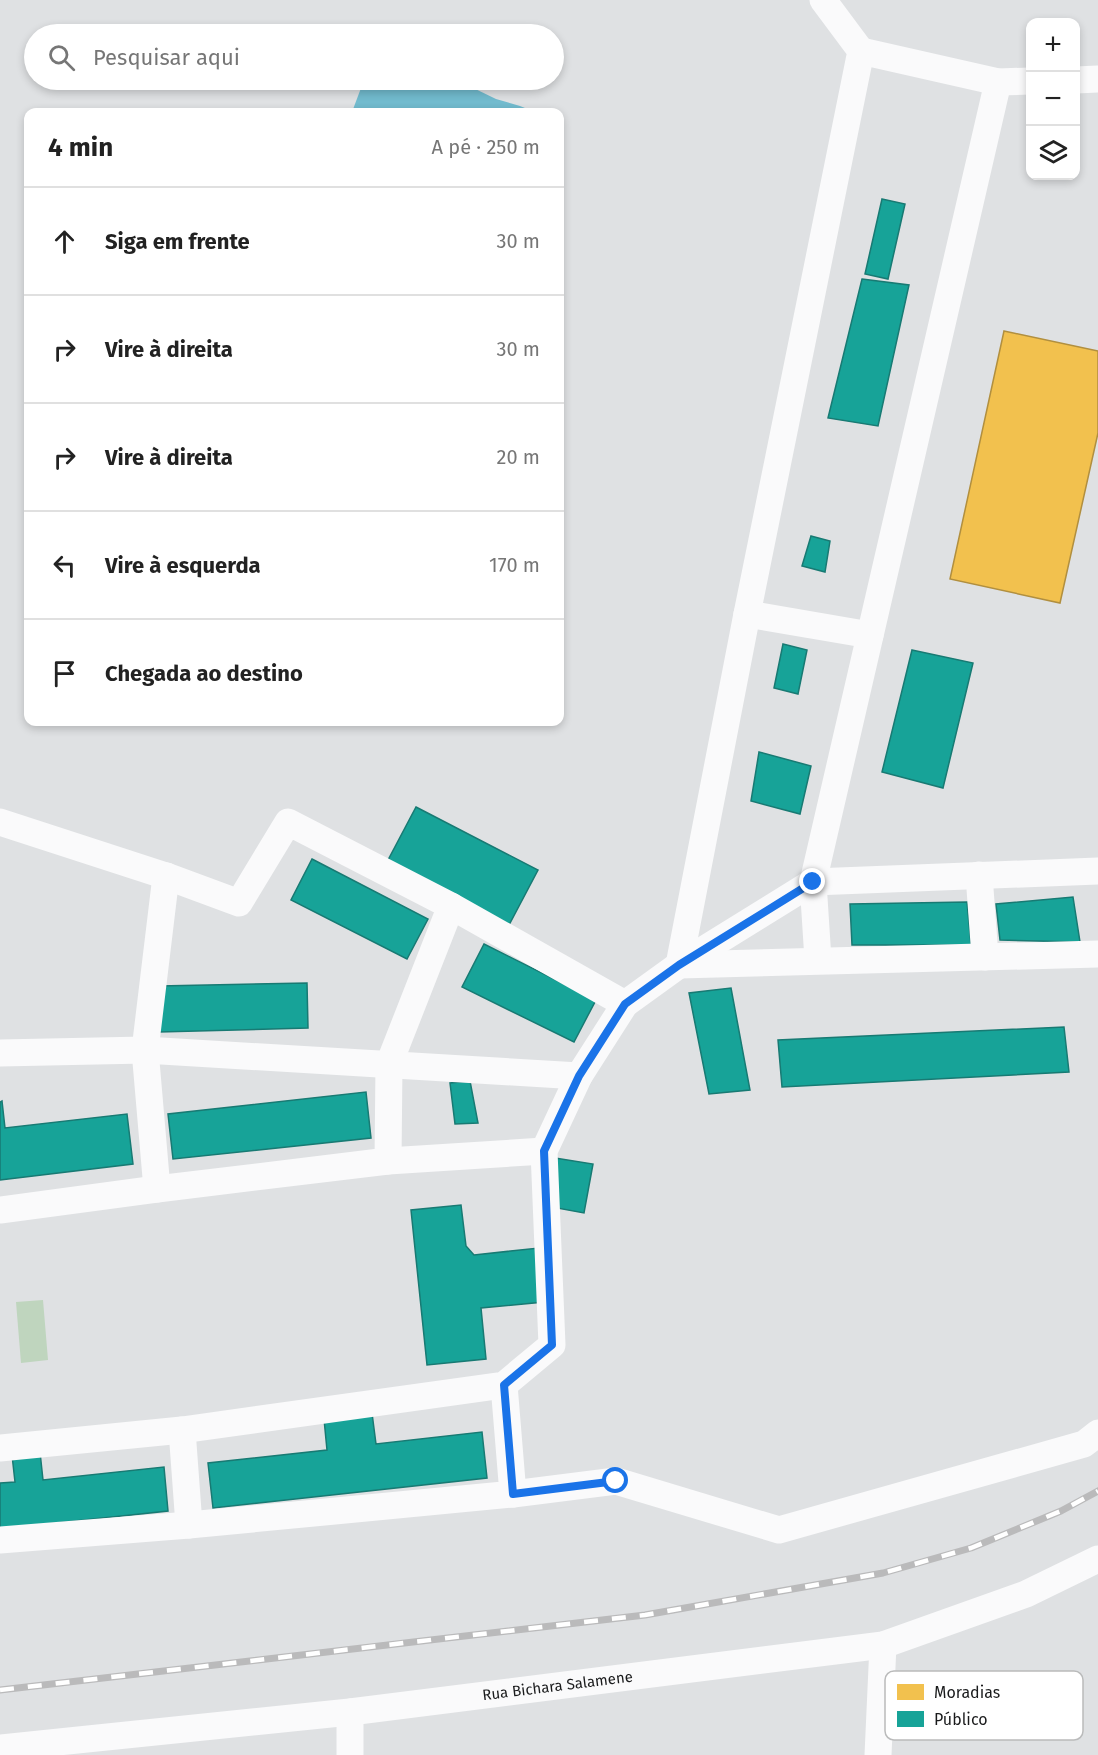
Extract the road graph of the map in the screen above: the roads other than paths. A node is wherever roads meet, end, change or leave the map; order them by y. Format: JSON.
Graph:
{"nodes":[{"id":1,"x":824,"y":0,"type":"edge"},
{"id":2,"x":861,"y":51,"type":"junction"},
{"id":3,"x":1098,"y":79,"type":"edge"},
{"id":4,"x":1080,"y":80,"type":"edge"},
{"id":5,"x":1026,"y":81,"type":"edge"},
{"id":6,"x":998,"y":82,"type":"junction"},
{"id":7,"x":747,"y":614,"type":"junction"},
{"id":8,"x":870,"y":635,"type":"junction"},
{"id":9,"x":0,"y":822,"type":"edge"},
{"id":10,"x":1098,"y":871,"type":"edge"},
{"id":11,"x":166,"y":876,"type":"junction"},
{"id":12,"x":979,"y":876,"type":"junction"},
{"id":13,"x":813,"y":882,"type":"junction"},
{"id":14,"x":451,"y":906,"type":"junction"},
{"id":15,"x":1098,"y":954,"type":"edge"},
{"id":16,"x":985,"y":957,"type":"junction"},
{"id":17,"x":818,"y":960,"type":"junction"},
{"id":18,"x":679,"y":965,"type":"junction"},
{"id":19,"x":625,"y":1004,"type":"junction"},
{"id":20,"x":145,"y":1050,"type":"junction"},
{"id":21,"x":0,"y":1053,"type":"edge"},
{"id":22,"x":390,"y":1064,"type":"junction"},
{"id":23,"x":579,"y":1076,"type":"junction"},
{"id":24,"x":544,"y":1151,"type":"junction"},
{"id":25,"x":388,"y":1161,"type":"junction"},
{"id":26,"x":157,"y":1189,"type":"junction"},
{"id":27,"x":0,"y":1210,"type":"edge"},
{"id":28,"x":504,"y":1385,"type":"junction"},
{"id":29,"x":182,"y":1430,"type":"junction"},
{"id":30,"x":1098,"y":1434,"type":"edge"},
{"id":31,"x":0,"y":1448,"type":"edge"},
{"id":32,"x":513,"y":1494,"type":"junction"},
{"id":33,"x":189,"y":1525,"type":"junction"},
{"id":34,"x":0,"y":1540,"type":"edge"},
{"id":35,"x":1098,"y":1559,"type":"edge"},
{"id":36,"x":883,"y":1644,"type":"junction"},
{"id":37,"x":350,"y":1713,"type":"junction"},
{"id":38,"x":0,"y":1748,"type":"edge"},
{"id":39,"x":350,"y":1755,"type":"edge"},
{"id":40,"x":878,"y":1755,"type":"edge"}],
"edges":[{"from":1,"to":2,"type":"street"},
{"from":2,"to":6,"type":"street"},
{"from":2,"to":7,"type":"street"},
{"from":3,"to":4,"type":"street"},
{"from":5,"to":6,"type":"street"},
{"from":6,"to":8,"type":"street"},
{"from":7,"to":8,"type":"street"},
{"from":7,"to":18,"type":"street"},
{"from":8,"to":13,"type":"street"},
{"from":9,"to":11,"type":"street"},
{"from":10,"to":12,"type":"street"},
{"from":11,"to":14,"type":"street"},
{"from":11,"to":20,"type":"street"},
{"from":12,"to":13,"type":"street"},
{"from":12,"to":16,"type":"street"},
{"from":13,"to":17,"type":"street"},
{"from":13,"to":18,"type":"street"},
{"from":14,"to":19,"type":"street"},
{"from":14,"to":22,"type":"street"},
{"from":15,"to":16,"type":"street"},
{"from":16,"to":17,"type":"street"},
{"from":17,"to":18,"type":"street"},
{"from":18,"to":19,"type":"street"},
{"from":19,"to":23,"type":"street"},
{"from":20,"to":21,"type":"street"},
{"from":20,"to":22,"type":"street"},
{"from":20,"to":26,"type":"street"},
{"from":22,"to":23,"type":"street"},
{"from":22,"to":25,"type":"street"},
{"from":23,"to":24,"type":"street"},
{"from":24,"to":25,"type":"street"},
{"from":24,"to":28,"type":"street"},
{"from":25,"to":26,"type":"street"},
{"from":26,"to":27,"type":"street"},
{"from":28,"to":29,"type":"street"},
{"from":28,"to":32,"type":"street"},
{"from":29,"to":31,"type":"street"},
{"from":29,"to":33,"type":"street"},
{"from":30,"to":32,"type":"street"},
{"from":32,"to":33,"type":"street"},
{"from":33,"to":34,"type":"street"},
{"from":35,"to":36,"type":"street","name":"Rua Bichara Salamene"},
{"from":36,"to":37,"type":"street","name":"Rua Bichara Salamene"},
{"from":36,"to":40,"type":"street"},
{"from":37,"to":38,"type":"street","name":"Rua Bichara Salamene"},
{"from":37,"to":39,"type":"street"}]}
